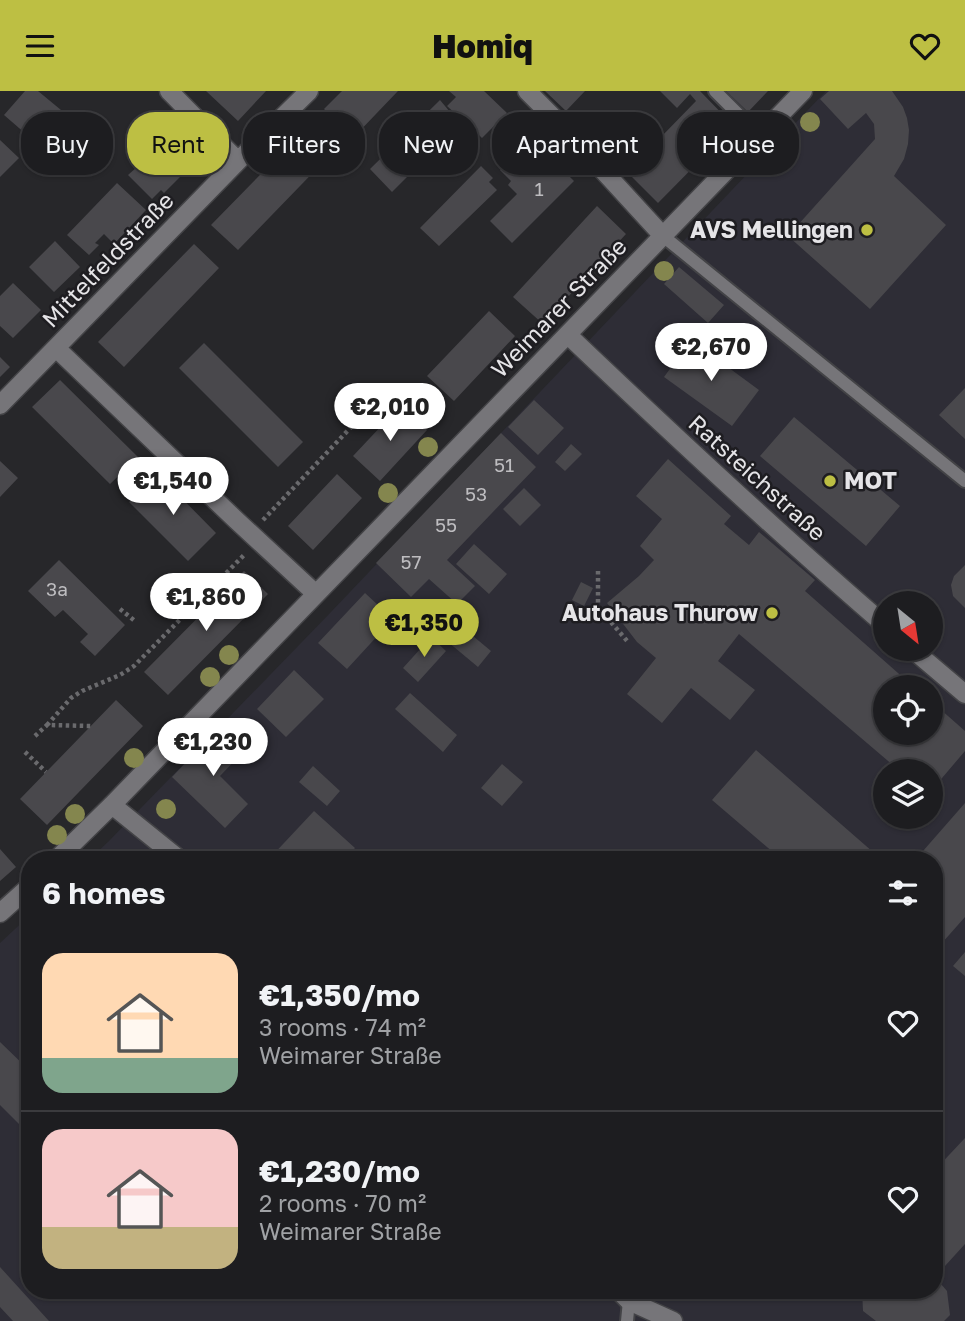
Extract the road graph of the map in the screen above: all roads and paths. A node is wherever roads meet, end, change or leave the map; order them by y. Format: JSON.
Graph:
{"nodes":[{"id":1,"x":169,"y":91,"type":"edge"},
{"id":2,"x":309,"y":91,"type":"edge"},
{"id":3,"x":527,"y":91,"type":"edge"},
{"id":4,"x":715,"y":91,"type":"edge"},
{"id":5,"x":803,"y":91,"type":"edge"},
{"id":6,"x":736,"y":112,"type":"edge"},
{"id":7,"x":783,"y":112,"type":"edge"},
{"id":8,"x":238,"y":162,"type":"junction"},
{"id":9,"x":722,"y":175,"type":"edge"},
{"id":10,"x":663,"y":236,"type":"junction"},
{"id":11,"x":568,"y":335,"type":"junction"},
{"id":12,"x":56,"y":348,"type":"junction"},
{"id":13,"x":373,"y":404,"type":"dead end"},
{"id":14,"x":0,"y":405,"type":"edge"},
{"id":15,"x":965,"y":481,"type":"edge"},
{"id":16,"x":250,"y":533,"type":"junction"},
{"id":17,"x":238,"y":561,"type":"dead end"},
{"id":18,"x":598,"y":571,"type":"dead end"},
{"id":19,"x":316,"y":594,"type":"junction"},
{"id":20,"x":120,"y":609,"type":"dead end"},
{"id":21,"x":873,"y":615,"type":"edge"},
{"id":22,"x":135,"y":621,"type":"dead end"},
{"id":23,"x":628,"y":642,"type":"dead end"},
{"id":24,"x":926,"y":661,"type":"edge"},
{"id":25,"x":965,"y":694,"type":"edge"},
{"id":26,"x":47,"y":725,"type":"junction"},
{"id":27,"x":91,"y":726,"type":"dead end"},
{"id":28,"x":35,"y":736,"type":"dead end"},
{"id":29,"x":25,"y":752,"type":"dead end"},
{"id":30,"x":46,"y":772,"type":"dead end"},
{"id":31,"x":112,"y":805,"type":"junction"},
{"id":32,"x":65,"y":851,"type":"edge"},
{"id":33,"x":169,"y":851,"type":"edge"},
{"id":34,"x":21,"y":893,"type":"edge"},
{"id":35,"x":0,"y":913,"type":"edge"},
{"id":36,"x":624,"y":1299,"type":"edge"},
{"id":37,"x":630,"y":1299,"type":"edge"},
{"id":38,"x":627,"y":1321,"type":"edge"},
{"id":39,"x":673,"y":1321,"type":"edge"}],
"edges":[{"from":1,"to":8,"type":"street"},
{"from":2,"to":8,"type":"street","name":"Mittelfeldstraße"},
{"from":3,"to":10,"type":"street"},
{"from":4,"to":6,"type":"lane"},
{"from":5,"to":7,"type":"street","name":"Weimarer Straße"},
{"from":8,"to":12,"type":"street","name":"Mittelfeldstraße"},
{"from":9,"to":10,"type":"street","name":"Weimarer Straße"},
{"from":10,"to":11,"type":"street","name":"Weimarer Straße"},
{"from":10,"to":15,"type":"lane"},
{"from":11,"to":19,"type":"street","name":"Weimarer Straße"},
{"from":11,"to":21,"type":"street","name":"Ratsteichstraße"},
{"from":12,"to":14,"type":"street","name":"Mittelfeldstraße"},
{"from":12,"to":16,"type":"street"},
{"from":13,"to":16,"type":"path"},
{"from":16,"to":19,"type":"street"},
{"from":17,"to":26,"type":"path"},
{"from":18,"to":23,"type":"path"},
{"from":19,"to":31,"type":"street","name":"Weimarer Straße"},
{"from":20,"to":22,"type":"path"},
{"from":24,"to":25,"type":"street"},
{"from":26,"to":27,"type":"path"},
{"from":26,"to":28,"type":"path"},
{"from":29,"to":30,"type":"path"},
{"from":31,"to":32,"type":"street","name":"Weimarer Straße"},
{"from":31,"to":33,"type":"street"},
{"from":34,"to":35,"type":"street"},
{"from":36,"to":38,"type":"lane"},
{"from":37,"to":39,"type":"street"}]}
